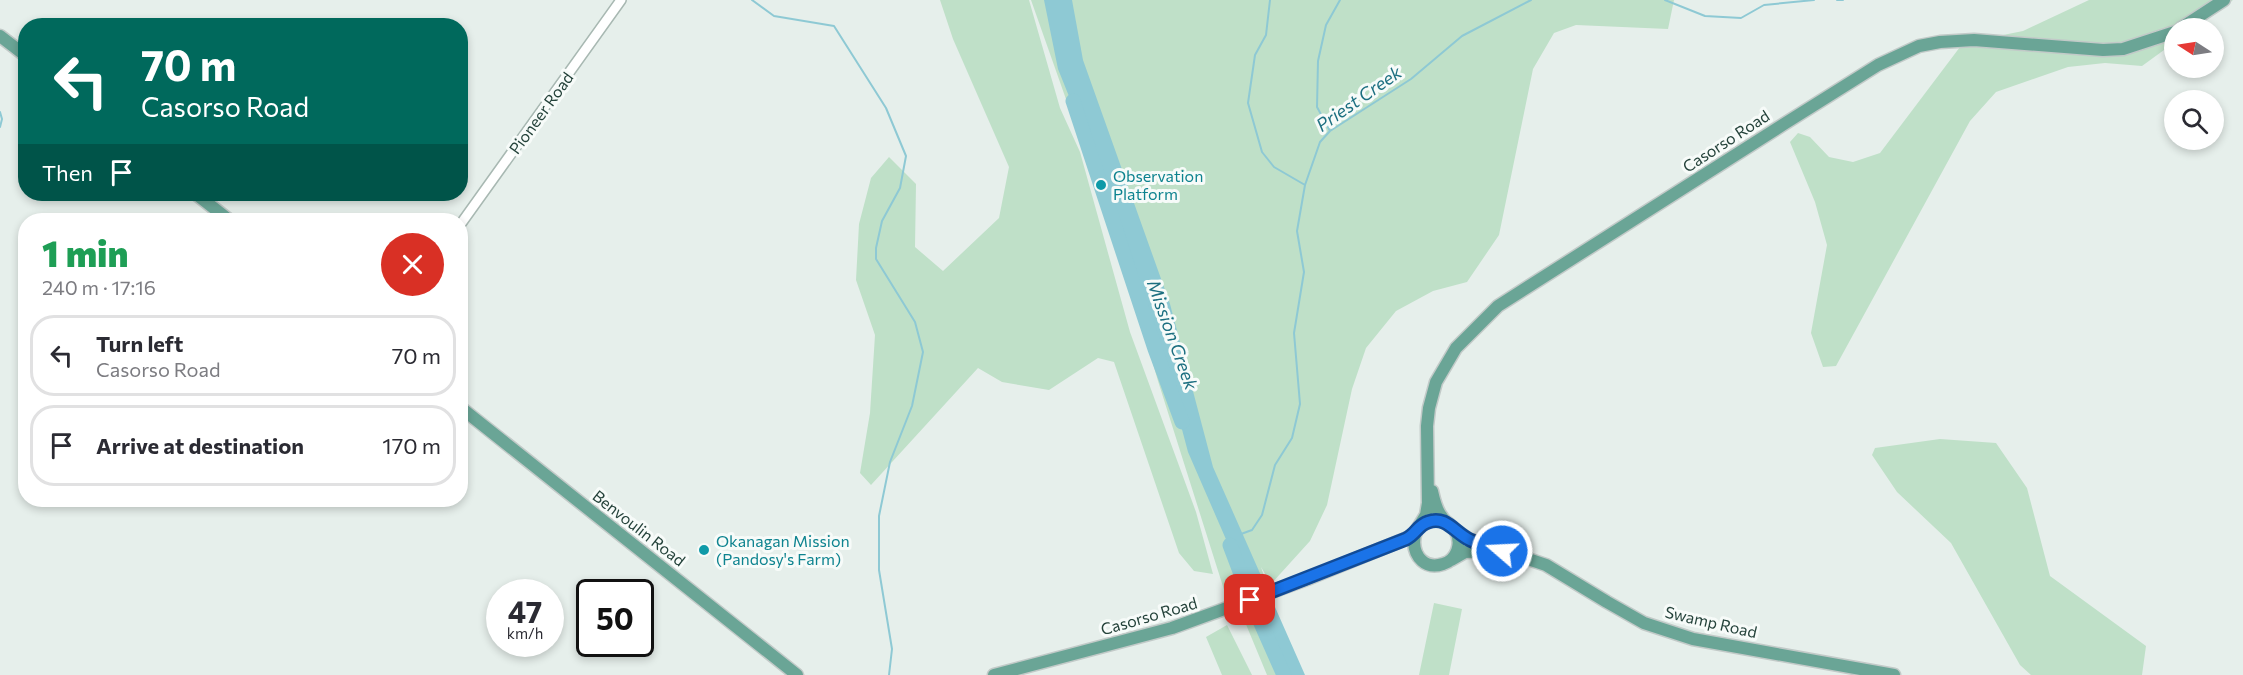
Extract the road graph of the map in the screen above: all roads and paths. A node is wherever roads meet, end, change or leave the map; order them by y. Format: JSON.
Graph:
{"nodes":[{"id":1,"x":621,"y":0,"type":"edge"},
{"id":2,"x":2224,"y":0,"type":"edge"},
{"id":3,"x":2196,"y":18,"type":"edge"},
{"id":4,"x":0,"y":36,"type":"edge"},
{"id":5,"x":2164,"y":36,"type":"edge"},
{"id":6,"x":18,"y":50,"type":"edge"},
{"id":7,"x":205,"y":201,"type":"edge"},
{"id":8,"x":220,"y":213,"type":"edge"},
{"id":9,"x":468,"y":214,"type":"edge"},
{"id":10,"x":468,"y":413,"type":"edge"},
{"id":11,"x":1429,"y":476,"type":"junction"},
{"id":12,"x":1450,"y":526,"type":"junction"},
{"id":13,"x":1416,"y":532,"type":"junction"},
{"id":14,"x":1502,"y":551,"type":"junction"},
{"id":15,"x":1377,"y":552,"type":"junction"},
{"id":16,"x":1418,"y":556,"type":"junction"},
{"id":17,"x":1450,"y":561,"type":"junction"},
{"id":18,"x":798,"y":675,"type":"edge"},
{"id":19,"x":994,"y":675,"type":"edge"},
{"id":20,"x":1894,"y":675,"type":"edge"}],
"edges":[{"from":1,"to":9,"type":"street","name":"Pioneer Road"},
{"from":2,"to":3,"type":"main road"},
{"from":4,"to":6,"type":"main road"},
{"from":5,"to":11,"type":"main road","name":"Casorso Road"},
{"from":7,"to":8,"type":"main road"},
{"from":10,"to":18,"type":"main road","name":"Benvoulin Road"},
{"from":11,"to":12,"type":"main road","name":"Casorso Road"},
{"from":11,"to":13,"type":"main road","name":"Casorso Road"},
{"from":12,"to":13,"type":"main road"},
{"from":12,"to":14,"type":"main road","name":"Swamp Road"},
{"from":12,"to":17,"type":"main road"},
{"from":13,"to":15,"type":"main road","name":"Casorso Road"},
{"from":13,"to":16,"type":"main road"},
{"from":14,"to":17,"type":"main road","name":"Swamp Road"},
{"from":14,"to":20,"type":"main road","name":"Swamp Road"},
{"from":15,"to":16,"type":"main road","name":"Casorso Road"},
{"from":15,"to":19,"type":"main road","name":"Casorso Road"},
{"from":16,"to":17,"type":"main road"}]}
